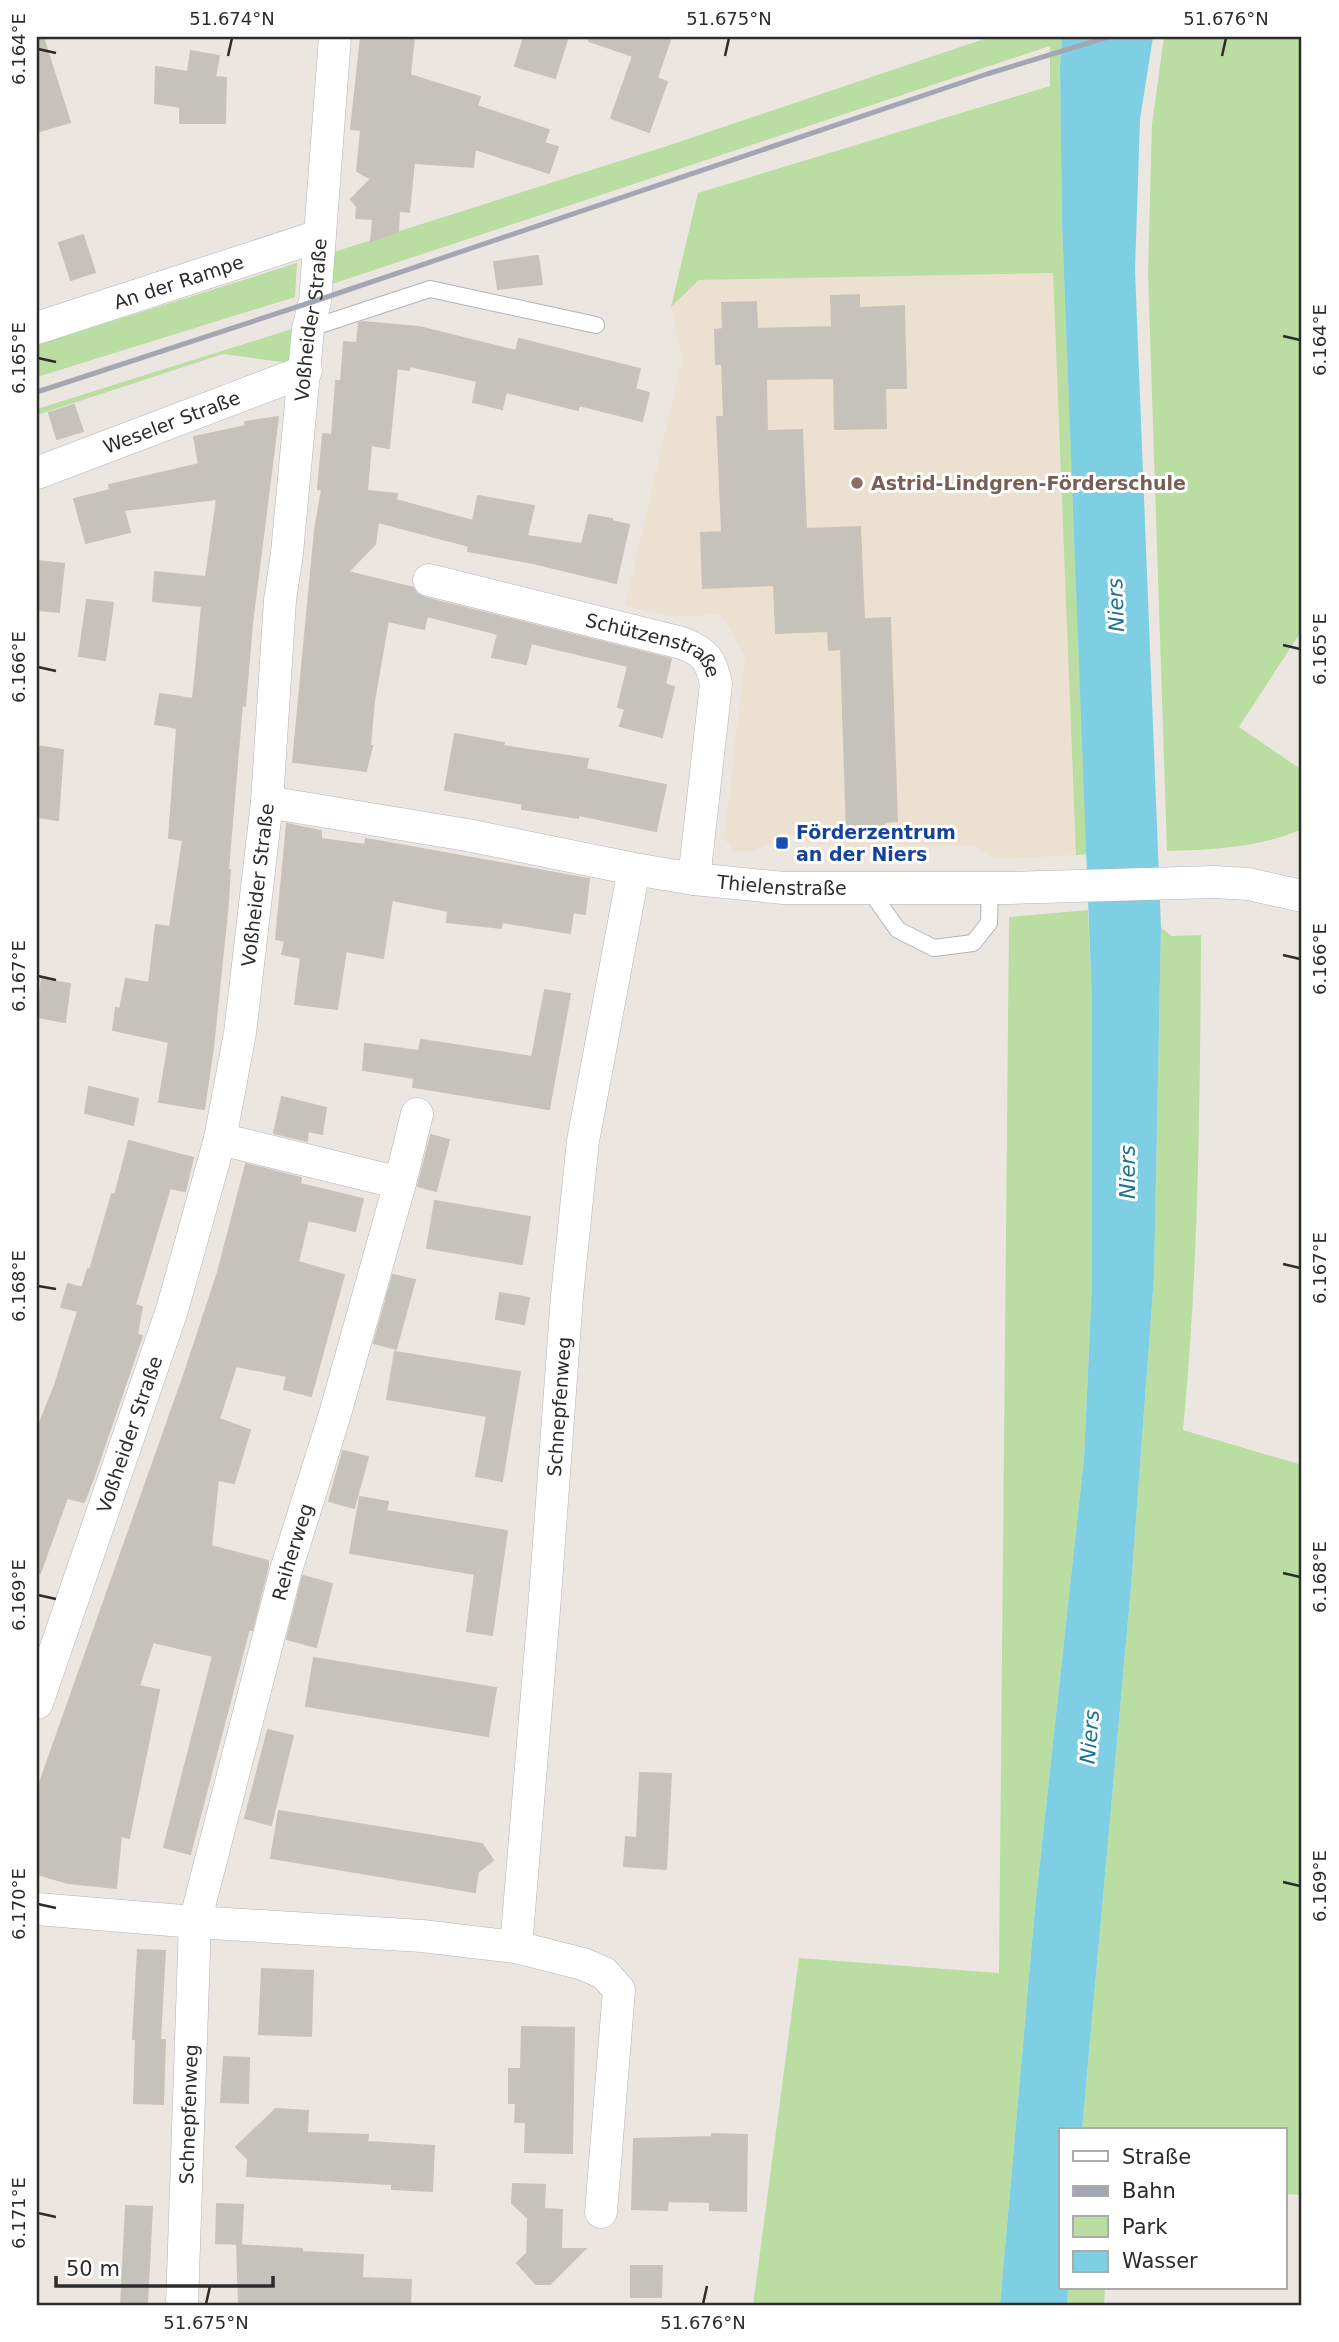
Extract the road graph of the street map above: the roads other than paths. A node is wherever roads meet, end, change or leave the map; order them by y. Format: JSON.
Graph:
{"nodes":[{"id":1,"x":335,"y":37,"type":"edge"},
{"id":2,"x":319,"y":236,"type":"junction"},
{"id":3,"x":596,"y":325,"type":"dead end"},
{"id":4,"x":37,"y":328,"type":"edge"},
{"id":5,"x":308,"y":329,"type":"junction"},
{"id":6,"x":306,"y":371,"type":"junction"},
{"id":7,"x":37,"y":473,"type":"edge"},
{"id":8,"x":429,"y":580,"type":"dead end"},
{"id":9,"x":267,"y":802,"type":"junction"},
{"id":10,"x":634,"y":869,"type":"junction"},
{"id":11,"x":694,"y":879,"type":"junction"},
{"id":12,"x":990,"y":887,"type":"junction"},
{"id":13,"x":868,"y":888,"type":"junction"},
{"id":14,"x":1302,"y":896,"type":"edge"},
{"id":15,"x":417,"y":1114,"type":"dead end"},
{"id":16,"x":220,"y":1139,"type":"junction"},
{"id":17,"x":400,"y":1183,"type":"junction"},
{"id":18,"x":37,"y":1703,"type":"edge"},
{"id":19,"x":37,"y":1909,"type":"edge"},
{"id":20,"x":195,"y":1922,"type":"junction"},
{"id":21,"x":516,"y":1947,"type":"junction"},
{"id":22,"x":601,"y":2212,"type":"dead end"},
{"id":23,"x":182,"y":2305,"type":"edge"}],
"edges":[{"from":1,"to":2,"type":"street","name":"Voßheider Straße"},
{"from":2,"to":4,"type":"street","name":"An der Rampe"},
{"from":2,"to":5,"type":"street","name":"Voßheider Straße"},
{"from":3,"to":5,"type":"lane"},
{"from":5,"to":6,"type":"street","name":"Voßheider Straße"},
{"from":6,"to":7,"type":"street","name":"Weseler Straße"},
{"from":6,"to":9,"type":"street","name":"Voßheider Straße"},
{"from":8,"to":11,"type":"street","name":"Schützenstraße"},
{"from":9,"to":10,"type":"street","name":"Thielenstraße"},
{"from":9,"to":16,"type":"street","name":"Voßheider Straße"},
{"from":10,"to":11,"type":"street","name":"Thielenstraße"},
{"from":10,"to":21,"type":"street","name":"Schnepfenweg"},
{"from":11,"to":13,"type":"street","name":"Thielenstraße"},
{"from":12,"to":13,"type":"street","name":"Thielenstraße"},
{"from":12,"to":13,"type":"lane"},
{"from":12,"to":14,"type":"street","name":"Thielenstraße"},
{"from":15,"to":17,"type":"street","name":"Reiherweg"},
{"from":16,"to":17,"type":"street"},
{"from":16,"to":18,"type":"street","name":"Voßheider Straße"},
{"from":17,"to":20,"type":"street","name":"Reiherweg"},
{"from":19,"to":20,"type":"street"},
{"from":20,"to":21,"type":"street"},
{"from":20,"to":23,"type":"street","name":"Schnepfenweg"},
{"from":21,"to":22,"type":"street"}]}
